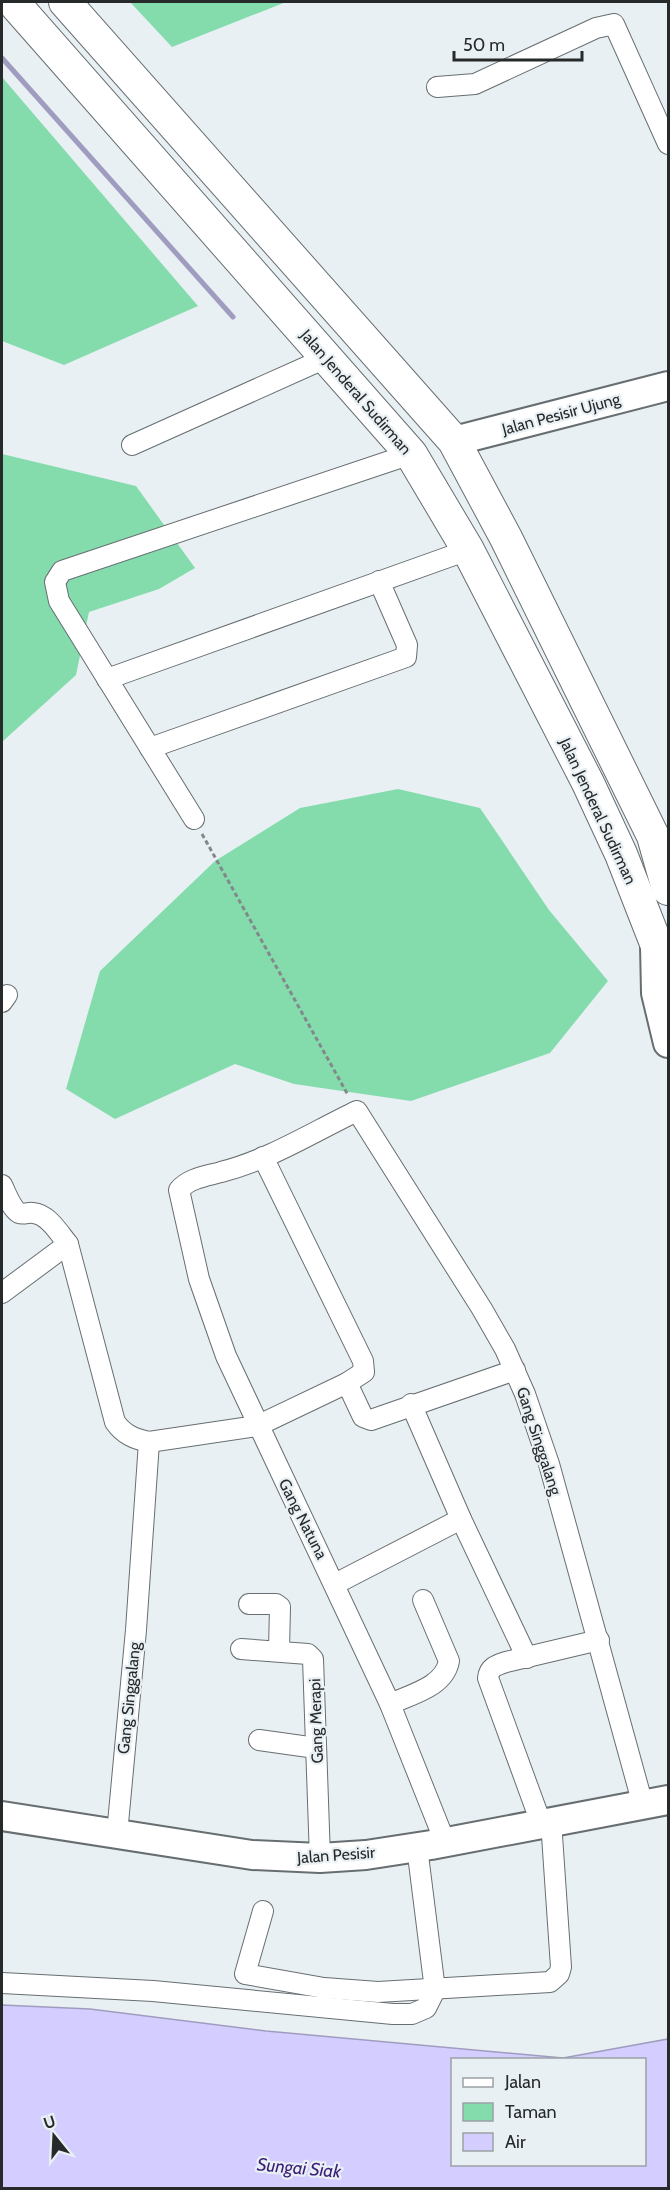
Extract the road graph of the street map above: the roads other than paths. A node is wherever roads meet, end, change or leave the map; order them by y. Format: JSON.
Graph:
{"nodes":[{"id":1,"x":13,"y":2,"type":"edge"},
{"id":2,"x":65,"y":2,"type":"edge"},
{"id":3,"x":437,"y":87,"type":"dead end"},
{"id":4,"x":669,"y":144,"type":"edge"},
{"id":5,"x":326,"y":358,"type":"junction"},
{"id":6,"x":669,"y":386,"type":"edge"},
{"id":7,"x":454,"y":441,"type":"junction"},
{"id":8,"x":132,"y":445,"type":"dead end"},
{"id":9,"x":411,"y":454,"type":"junction"},
{"id":10,"x":468,"y":550,"type":"junction"},
{"id":11,"x":379,"y":581,"type":"junction"},
{"id":12,"x":107,"y":679,"type":"junction"},
{"id":13,"x":150,"y":748,"type":"junction"},
{"id":14,"x":194,"y":819,"type":"road end"},
{"id":15,"x":669,"y":889,"type":"edge"},
{"id":16,"x":655,"y":941,"type":"junction"},
{"id":17,"x":669,"y":974,"type":"edge"},
{"id":18,"x":669,"y":1043,"type":"edge"},
{"id":19,"x":263,"y":1157,"type":"junction"},
{"id":20,"x":2,"y":1185,"type":"edge"},
{"id":21,"x":68,"y":1244,"type":"junction"},
{"id":22,"x":2,"y":1293,"type":"edge"},
{"id":23,"x":515,"y":1370,"type":"junction"},
{"id":24,"x":347,"y":1383,"type":"junction"},
{"id":25,"x":411,"y":1404,"type":"junction"},
{"id":26,"x":257,"y":1426,"type":"junction"},
{"id":27,"x":149,"y":1442,"type":"junction"},
{"id":28,"x":460,"y":1519,"type":"junction"},
{"id":29,"x":335,"y":1584,"type":"junction"},
{"id":30,"x":423,"y":1600,"type":"dead end"},
{"id":31,"x":249,"y":1604,"type":"dead end"},
{"id":32,"x":599,"y":1640,"type":"junction"},
{"id":33,"x":241,"y":1649,"type":"dead end"},
{"id":34,"x":279,"y":1650,"type":"junction"},
{"id":35,"x":527,"y":1658,"type":"junction"},
{"id":36,"x":390,"y":1704,"type":"junction"},
{"id":37,"x":259,"y":1740,"type":"dead end"},
{"id":38,"x":316,"y":1748,"type":"junction"},
{"id":39,"x":656,"y":1803,"type":"edge"},
{"id":40,"x":2,"y":1816,"type":"edge"},
{"id":41,"x":118,"y":1822,"type":"junction"},
{"id":42,"x":546,"y":1822,"type":"junction"},
{"id":43,"x":445,"y":1842,"type":"junction"},
{"id":44,"x":417,"y":1847,"type":"junction"},
{"id":45,"x":320,"y":1858,"type":"junction"},
{"id":46,"x":262,"y":1911,"type":"dead end"},
{"id":47,"x":2,"y":1983,"type":"edge"},
{"id":48,"x":435,"y":1990,"type":"junction"}],
"edges":[{"from":1,"to":5,"type":"main road","name":"Jalan Jenderal Sudirman"},
{"from":2,"to":7,"type":"main road","name":"Jalan Jenderal Sudirman"},
{"from":3,"to":4,"type":"street"},
{"from":5,"to":8,"type":"street"},
{"from":5,"to":9,"type":"main road","name":"Jalan Jenderal Sudirman"},
{"from":6,"to":7,"type":"street","name":"Jalan Pesisir Ujung"},
{"from":7,"to":15,"type":"main road","name":"Jalan Jenderal Sudirman"},
{"from":9,"to":10,"type":"main road","name":"Jalan Jenderal Sudirman"},
{"from":9,"to":12,"type":"street"},
{"from":10,"to":11,"type":"street"},
{"from":10,"to":16,"type":"main road","name":"Jalan Jenderal Sudirman"},
{"from":11,"to":12,"type":"street"},
{"from":11,"to":13,"type":"street"},
{"from":12,"to":13,"type":"street"},
{"from":13,"to":14,"type":"street"},
{"from":16,"to":17,"type":"main road","name":"Jalan Jenderal Sudirman"},
{"from":16,"to":18,"type":"street"},
{"from":19,"to":23,"type":"street","name":"Gang Singgalang"},
{"from":19,"to":24,"type":"street"},
{"from":19,"to":26,"type":"street","name":"Gang Natuna"},
{"from":20,"to":21,"type":"street"},
{"from":21,"to":22,"type":"street"},
{"from":21,"to":27,"type":"street"},
{"from":23,"to":25,"type":"street"},
{"from":23,"to":32,"type":"street","name":"Gang Singgalang"},
{"from":24,"to":25,"type":"street"},
{"from":24,"to":26,"type":"street"},
{"from":25,"to":28,"type":"street"},
{"from":26,"to":27,"type":"street"},
{"from":26,"to":29,"type":"street","name":"Gang Natuna"},
{"from":27,"to":41,"type":"street","name":"Gang Singgalang"},
{"from":28,"to":29,"type":"street"},
{"from":28,"to":35,"type":"street"},
{"from":29,"to":36,"type":"street","name":"Gang Natuna"},
{"from":30,"to":36,"type":"street"},
{"from":31,"to":34,"type":"street"},
{"from":32,"to":35,"type":"street"},
{"from":32,"to":39,"type":"street","name":"Gang Singgalang"},
{"from":33,"to":34,"type":"street","name":"Gang Merapi"},
{"from":34,"to":38,"type":"street","name":"Gang Merapi"},
{"from":35,"to":42,"type":"street"},
{"from":36,"to":43,"type":"street","name":"Gang Natuna"},
{"from":37,"to":38,"type":"street"},
{"from":38,"to":45,"type":"street","name":"Gang Merapi"},
{"from":39,"to":42,"type":"street","name":"Jalan Pesisir"},
{"from":40,"to":41,"type":"street","name":"Jalan Pesisir"},
{"from":41,"to":45,"type":"street","name":"Jalan Pesisir"},
{"from":42,"to":43,"type":"street","name":"Jalan Pesisir"},
{"from":42,"to":48,"type":"street"},
{"from":43,"to":44,"type":"street","name":"Jalan Pesisir"},
{"from":44,"to":45,"type":"street","name":"Jalan Pesisir"},
{"from":44,"to":48,"type":"street"},
{"from":46,"to":48,"type":"street"},
{"from":47,"to":48,"type":"street"}]}
